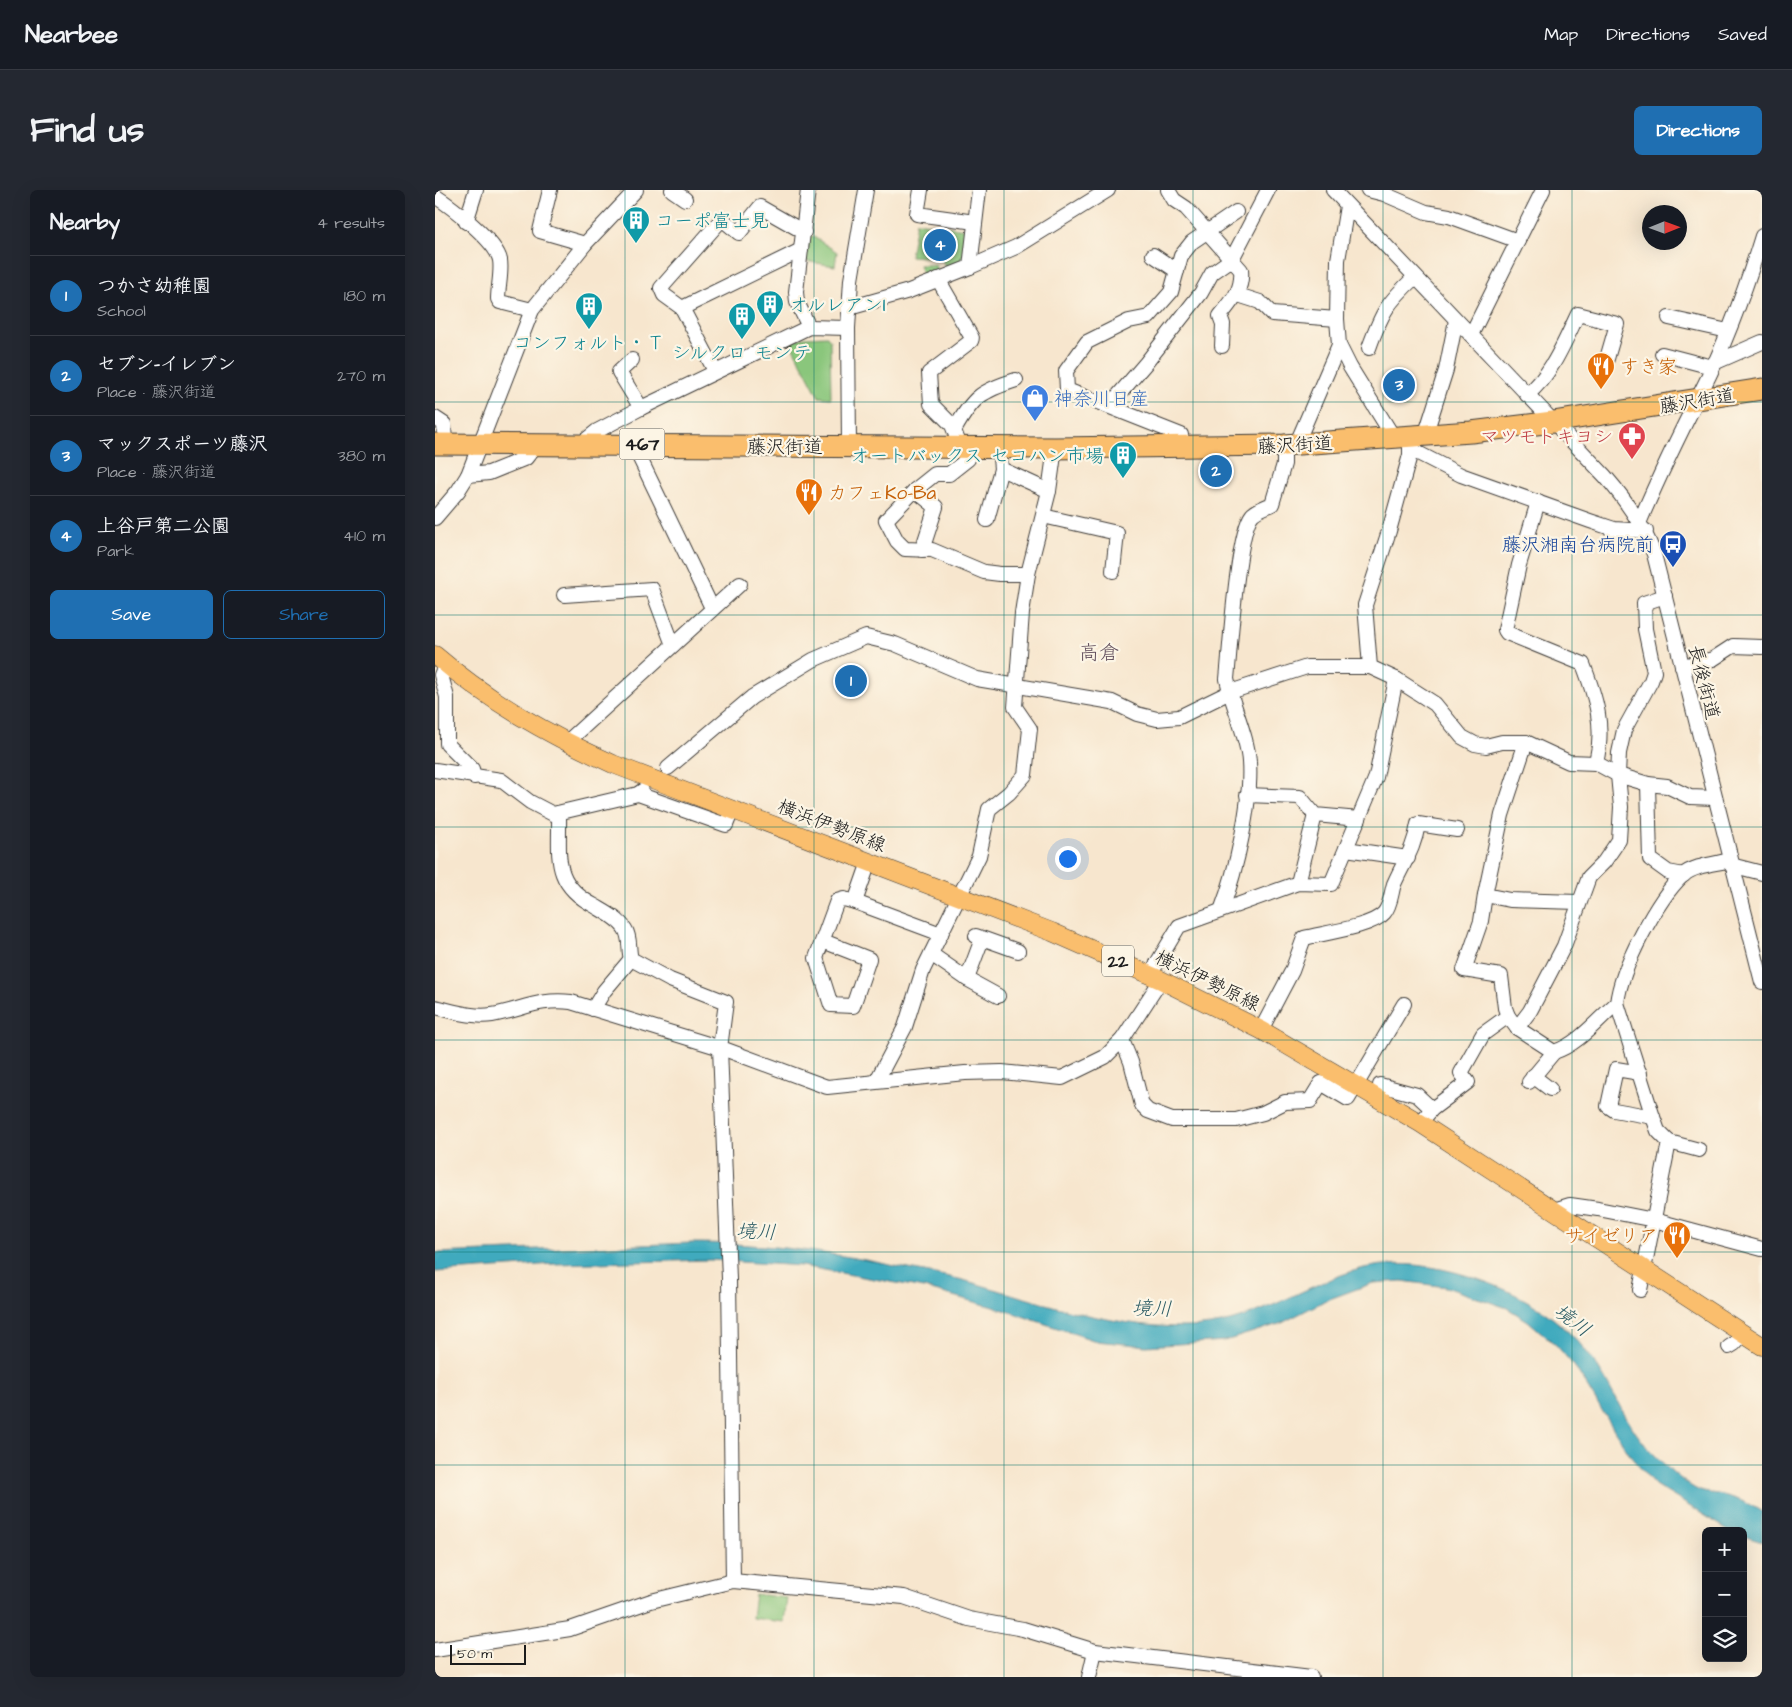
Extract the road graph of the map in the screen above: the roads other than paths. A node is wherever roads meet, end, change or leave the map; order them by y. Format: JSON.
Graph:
{"nodes":[{"id":1,"x":476,"y":190,"type":"edge"},
{"id":2,"x":550,"y":190,"type":"edge"},
{"id":3,"x":636,"y":190,"type":"edge"},
{"id":4,"x":672,"y":190,"type":"edge"},
{"id":5,"x":808,"y":190,"type":"edge"},
{"id":6,"x":866,"y":190,"type":"edge"},
{"id":7,"x":921,"y":190,"type":"edge"},
{"id":8,"x":979,"y":190,"type":"edge"},
{"id":9,"x":1108,"y":190,"type":"edge"},
{"id":10,"x":1169,"y":190,"type":"edge"},
{"id":11,"x":1268,"y":190,"type":"edge"},
{"id":12,"x":1368,"y":190,"type":"edge"},
{"id":13,"x":1543,"y":190,"type":"edge"},
{"id":14,"x":435,"y":196,"type":"edge"},
{"id":15,"x":1342,"y":196,"type":"edge"},
{"id":16,"x":685,"y":199,"type":"dead end"},
{"id":17,"x":1236,"y":212,"type":"dead end"},
{"id":18,"x":466,"y":222,"type":"junction"},
{"id":19,"x":975,"y":222,"type":"junction"},
{"id":20,"x":804,"y":232,"type":"junction"},
{"id":21,"x":1207,"y":233,"type":"junction"},
{"id":22,"x":1762,"y":236,"type":"edge"},
{"id":23,"x":1518,"y":241,"type":"junction"},
{"id":24,"x":585,"y":244,"type":"junction"},
{"id":25,"x":801,"y":250,"type":"junction"},
{"id":26,"x":1153,"y":255,"type":"dead end"},
{"id":27,"x":1232,"y":259,"type":"junction"},
{"id":28,"x":970,"y":267,"type":"junction"},
{"id":29,"x":1177,"y":271,"type":"junction"},
{"id":30,"x":1415,"y":277,"type":"junction"},
{"id":31,"x":938,"y":279,"type":"junction"},
{"id":32,"x":1238,"y":295,"type":"junction"},
{"id":33,"x":682,"y":308,"type":"junction"},
{"id":34,"x":849,"y":308,"type":"junction"},
{"id":35,"x":532,"y":310,"type":"junction"},
{"id":36,"x":1669,"y":318,"type":"dead end"},
{"id":37,"x":1337,"y":319,"type":"junction"},
{"id":38,"x":1456,"y":320,"type":"junction"},
{"id":39,"x":809,"y":327,"type":"junction"},
{"id":40,"x":847,"y":328,"type":"junction"},
{"id":41,"x":1728,"y":331,"type":"junction"},
{"id":42,"x":1471,"y":335,"type":"junction"},
{"id":43,"x":1762,"y":342,"type":"edge"},
{"id":44,"x":1339,"y":345,"type":"junction"},
{"id":45,"x":1222,"y":346,"type":"dead end"},
{"id":46,"x":1369,"y":348,"type":"dead end"},
{"id":47,"x":1662,"y":354,"type":"dead end"},
{"id":48,"x":632,"y":360,"type":"dead end"},
{"id":49,"x":1606,"y":362,"type":"dead end"},
{"id":50,"x":1713,"y":365,"type":"junction"},
{"id":51,"x":715,"y":371,"type":"junction"},
{"id":52,"x":1016,"y":380,"type":"dead end"},
{"id":53,"x":1762,"y":389,"type":"edge"},
{"id":54,"x":1527,"y":395,"type":"junction"},
{"id":55,"x":1696,"y":401,"type":"junction"},
{"id":56,"x":1109,"y":406,"type":"junction"},
{"id":57,"x":641,"y":408,"type":"junction"},
{"id":58,"x":435,"y":418,"type":"edge"},
{"id":59,"x":1553,"y":422,"type":"junction"},
{"id":60,"x":1410,"y":440,"type":"junction"},
{"id":61,"x":962,"y":441,"type":"junction"},
{"id":62,"x":440,"y":444,"type":"edge"},
{"id":63,"x":480,"y":444,"type":"junction"},
{"id":64,"x":537,"y":444,"type":"junction"},
{"id":65,"x":582,"y":444,"type":"junction"},
{"id":66,"x":633,"y":444,"type":"junction"},
{"id":67,"x":1290,"y":445,"type":"junction"},
{"id":68,"x":849,"y":446,"type":"junction"},
{"id":69,"x":999,"y":447,"type":"junction"},
{"id":70,"x":1055,"y":448,"type":"junction"},
{"id":71,"x":1182,"y":448,"type":"junction"},
{"id":72,"x":1001,"y":469,"type":"junction"},
{"id":73,"x":468,"y":475,"type":"junction"},
{"id":74,"x":915,"y":490,"type":"junction"},
{"id":75,"x":1049,"y":491,"type":"junction"},
{"id":76,"x":1538,"y":502,"type":"junction"},
{"id":77,"x":1043,"y":516,"type":"junction"},
{"id":78,"x":435,"y":518,"type":"edge"},
{"id":79,"x":987,"y":520,"type":"dead end"},
{"id":80,"x":1643,"y":526,"type":"junction"},
{"id":81,"x":923,"y":550,"type":"junction"},
{"id":82,"x":1113,"y":571,"type":"dead end"},
{"id":83,"x":1028,"y":574,"type":"junction"},
{"id":84,"x":740,"y":584,"type":"dead end"},
{"id":85,"x":564,"y":595,"type":"dead end"},
{"id":86,"x":1665,"y":596,"type":"junction"},
{"id":87,"x":712,"y":608,"type":"junction"},
{"id":88,"x":673,"y":645,"type":"junction"},
{"id":89,"x":1762,"y":647,"type":"edge"},
{"id":90,"x":441,"y":660,"type":"edge"},
{"id":91,"x":1370,"y":666,"type":"junction"},
{"id":92,"x":1682,"y":666,"type":"junction"},
{"id":93,"x":1396,"y":679,"type":"junction"},
{"id":94,"x":1017,"y":686,"type":"junction"},
{"id":95,"x":1230,"y":692,"type":"junction"},
{"id":96,"x":1526,"y":742,"type":"junction"},
{"id":97,"x":567,"y":743,"type":"junction"},
{"id":98,"x":1596,"y":763,"type":"junction"},
{"id":99,"x":669,"y":768,"type":"dead end"},
{"id":100,"x":435,"y":770,"type":"edge"},
{"id":101,"x":1618,"y":775,"type":"junction"},
{"id":102,"x":474,"y":777,"type":"junction"},
{"id":103,"x":1648,"y":784,"type":"junction"},
{"id":104,"x":1247,"y":795,"type":"junction"},
{"id":105,"x":1715,"y":798,"type":"junction"},
{"id":106,"x":732,"y":810,"type":"junction"},
{"id":107,"x":559,"y":813,"type":"junction"},
{"id":108,"x":1315,"y":815,"type":"junction"},
{"id":109,"x":1359,"y":818,"type":"junction"},
{"id":110,"x":1457,"y":830,"type":"dead end"},
{"id":111,"x":1346,"y":849,"type":"junction"},
{"id":112,"x":1408,"y":858,"type":"junction"},
{"id":113,"x":869,"y":862,"type":"junction"},
{"id":114,"x":1731,"y":863,"type":"junction"},
{"id":115,"x":1762,"y":873,"type":"edge"},
{"id":116,"x":1683,"y":875,"type":"junction"},
{"id":117,"x":1298,"y":883,"type":"junction"},
{"id":118,"x":1485,"y":894,"type":"junction"},
{"id":119,"x":960,"y":895,"type":"junction"},
{"id":120,"x":855,"y":902,"type":"junction"},
{"id":121,"x":1579,"y":902,"type":"junction"},
{"id":122,"x":1222,"y":908,"type":"junction"},
{"id":123,"x":941,"y":934,"type":"junction"},
{"id":124,"x":823,"y":941,"type":"junction"},
{"id":125,"x":1018,"y":951,"type":"dead end"},
{"id":126,"x":931,"y":954,"type":"junction"},
{"id":127,"x":631,"y":959,"type":"junction"},
{"id":128,"x":1155,"y":978,"type":"junction"},
{"id":129,"x":967,"y":979,"type":"junction"},
{"id":130,"x":1762,"y":982,"type":"edge"},
{"id":131,"x":998,"y":996,"type":"dead end"},
{"id":132,"x":1617,"y":1003,"type":"junction"},
{"id":133,"x":1404,"y":1004,"type":"dead end"},
{"id":134,"x":435,"y":1007,"type":"edge"},
{"id":135,"x":593,"y":1009,"type":"junction"},
{"id":136,"x":1508,"y":1016,"type":"junction"},
{"id":137,"x":1517,"y":1028,"type":"junction"},
{"id":138,"x":1261,"y":1030,"type":"junction"},
{"id":139,"x":1122,"y":1040,"type":"junction"},
{"id":140,"x":720,"y":1048,"type":"junction"},
{"id":141,"x":1554,"y":1052,"type":"junction"},
{"id":142,"x":1640,"y":1073,"type":"junction"},
{"id":143,"x":877,"y":1080,"type":"junction"},
{"id":144,"x":1357,"y":1084,"type":"junction"},
{"id":145,"x":1380,"y":1085,"type":"dead end"},
{"id":146,"x":1550,"y":1089,"type":"dead end"},
{"id":147,"x":1432,"y":1109,"type":"junction"},
{"id":148,"x":1653,"y":1117,"type":"junction"},
{"id":149,"x":1420,"y":1123,"type":"junction"},
{"id":150,"x":1669,"y":1142,"type":"junction"},
{"id":151,"x":1699,"y":1150,"type":"dead end"},
{"id":152,"x":1554,"y":1210,"type":"junction"},
{"id":153,"x":1654,"y":1220,"type":"junction"},
{"id":154,"x":1762,"y":1249,"type":"edge"},
{"id":155,"x":1644,"y":1270,"type":"junction"},
{"id":156,"x":1640,"y":1290,"type":"dead end"},
{"id":157,"x":1743,"y":1334,"type":"junction"},
{"id":158,"x":1729,"y":1346,"type":"dead end"},
{"id":159,"x":1762,"y":1346,"type":"edge"},
{"id":160,"x":733,"y":1580,"type":"junction"},
{"id":161,"x":435,"y":1650,"type":"edge"},
{"id":162,"x":1095,"y":1651,"type":"junction"},
{"id":163,"x":1089,"y":1677,"type":"edge"},
{"id":164,"x":1311,"y":1677,"type":"edge"}],
"edges":[{"from":1,"to":18,"type":"street"},
{"from":2,"to":24,"type":"street"},
{"from":3,"to":24,"type":"street"},
{"from":4,"to":16,"type":"street"},
{"from":5,"to":20,"type":"street"},
{"from":6,"to":34,"type":"street"},
{"from":7,"to":19,"type":"street"},
{"from":8,"to":19,"type":"street"},
{"from":9,"to":28,"type":"street"},
{"from":10,"to":21,"type":"street"},
{"from":11,"to":27,"type":"street"},
{"from":12,"to":23,"type":"street"},
{"from":13,"to":23,"type":"street"},
{"from":14,"to":18,"type":"street"},
{"from":15,"to":30,"type":"street","name":"長後街道"},
{"from":15,"to":37,"type":"street"},
{"from":17,"to":21,"type":"street"},
{"from":18,"to":35,"type":"street"},
{"from":19,"to":28,"type":"street"},
{"from":20,"to":25,"type":"street"},
{"from":20,"to":33,"type":"street"},
{"from":21,"to":27,"type":"street"},
{"from":21,"to":29,"type":"street"},
{"from":22,"to":41,"type":"street"},
{"from":23,"to":42,"type":"street"},
{"from":24,"to":35,"type":"street"},
{"from":25,"to":33,"type":"street"},
{"from":25,"to":39,"type":"street"},
{"from":26,"to":29,"type":"street"},
{"from":27,"to":32,"type":"street"},
{"from":27,"to":56,"type":"street"},
{"from":28,"to":31,"type":"street"},
{"from":29,"to":56,"type":"street"},
{"from":30,"to":38,"type":"street","name":"長後街道"},
{"from":30,"to":46,"type":"street"},
{"from":31,"to":34,"type":"street"},
{"from":31,"to":61,"type":"street"},
{"from":32,"to":37,"type":"street"},
{"from":32,"to":45,"type":"street"},
{"from":33,"to":51,"type":"street"},
{"from":34,"to":40,"type":"street"},
{"from":35,"to":63,"type":"street"},
{"from":36,"to":41,"type":"street"},
{"from":37,"to":44,"type":"street"},
{"from":38,"to":42,"type":"street","name":"長後街道"},
{"from":38,"to":60,"type":"street"},
{"from":39,"to":40,"type":"street"},
{"from":39,"to":51,"type":"street"},
{"from":40,"to":68,"type":"street"},
{"from":41,"to":50,"type":"street"},
{"from":42,"to":54,"type":"street","name":"長後街道"},
{"from":43,"to":50,"type":"street"},
{"from":44,"to":60,"type":"street"},
{"from":44,"to":67,"type":"street"},
{"from":47,"to":50,"type":"street"},
{"from":48,"to":57,"type":"street"},
{"from":49,"to":54,"type":"street"},
{"from":50,"to":55,"type":"street"},
{"from":51,"to":57,"type":"street"},
{"from":52,"to":61,"type":"street"},
{"from":53,"to":55,"type":"highway","name":"藤沢街道","number":"467"},
{"from":54,"to":59,"type":"street","name":"長後街道"},
{"from":55,"to":59,"type":"highway","name":"藤沢街道","number":"467"},
{"from":55,"to":80,"type":"street"},
{"from":56,"to":71,"type":"street"},
{"from":57,"to":65,"type":"street"},
{"from":58,"to":62,"type":"street"},
{"from":59,"to":60,"type":"highway","name":"藤沢街道","number":"467"},
{"from":59,"to":80,"type":"street","name":"長後街道"},
{"from":60,"to":67,"type":"highway","name":"藤沢街道","number":"467"},
{"from":60,"to":76,"type":"street"},
{"from":60,"to":91,"type":"street"},
{"from":61,"to":68,"type":"highway","name":"藤沢街道","number":"467"},
{"from":61,"to":69,"type":"highway","name":"藤沢街道","number":"467"},
{"from":61,"to":74,"type":"street"},
{"from":62,"to":63,"type":"highway","name":"藤沢街道","number":"467"},
{"from":63,"to":64,"type":"highway","name":"藤沢街道","number":"467"},
{"from":63,"to":73,"type":"street"},
{"from":64,"to":65,"type":"highway","name":"藤沢街道","number":"467"},
{"from":64,"to":73,"type":"street"},
{"from":65,"to":66,"type":"highway","name":"藤沢街道","number":"467"},
{"from":66,"to":68,"type":"highway","name":"藤沢街道","number":"467"},
{"from":66,"to":87,"type":"street"},
{"from":67,"to":71,"type":"highway","name":"藤沢街道","number":"467"},
{"from":67,"to":95,"type":"street"},
{"from":69,"to":70,"type":"highway","name":"藤沢街道","number":"467"},
{"from":69,"to":72,"type":"street"},
{"from":70,"to":71,"type":"highway","name":"藤沢街道","number":"467"},
{"from":70,"to":75,"type":"street"},
{"from":72,"to":75,"type":"street"},
{"from":72,"to":79,"type":"street"},
{"from":73,"to":78,"type":"street"},
{"from":74,"to":81,"type":"street"},
{"from":74,"to":81,"type":"street"},
{"from":75,"to":77,"type":"street"},
{"from":76,"to":80,"type":"street"},
{"from":76,"to":98,"type":"street"},
{"from":77,"to":82,"type":"street"},
{"from":77,"to":83,"type":"street"},
{"from":80,"to":86,"type":"street","name":"長後街道"},
{"from":81,"to":83,"type":"street"},
{"from":83,"to":94,"type":"street"},
{"from":84,"to":87,"type":"street"},
{"from":85,"to":88,"type":"street"},
{"from":86,"to":92,"type":"street","name":"長後街道"},
{"from":86,"to":101,"type":"street"},
{"from":87,"to":88,"type":"street"},
{"from":88,"to":97,"type":"street"},
{"from":89,"to":92,"type":"street"},
{"from":90,"to":97,"type":"main road","name":"横浜伊勢原線","number":"22"},
{"from":90,"to":102,"type":"street"},
{"from":91,"to":93,"type":"street"},
{"from":91,"to":95,"type":"street"},
{"from":92,"to":105,"type":"street","name":"長後街道"},
{"from":93,"to":96,"type":"street"},
{"from":93,"to":109,"type":"street"},
{"from":94,"to":95,"type":"street"},
{"from":94,"to":99,"type":"street"},
{"from":94,"to":119,"type":"street"},
{"from":95,"to":104,"type":"street"},
{"from":96,"to":98,"type":"street"},
{"from":96,"to":118,"type":"street"},
{"from":97,"to":106,"type":"main road","name":"横浜伊勢原線","number":"22"},
{"from":98,"to":101,"type":"street"},
{"from":100,"to":102,"type":"street"},
{"from":101,"to":103,"type":"street"},
{"from":101,"to":121,"type":"street"},
{"from":102,"to":107,"type":"street"},
{"from":103,"to":105,"type":"street"},
{"from":103,"to":116,"type":"street"},
{"from":104,"to":108,"type":"street"},
{"from":104,"to":122,"type":"street"},
{"from":105,"to":114,"type":"street","name":"長後街道"},
{"from":106,"to":107,"type":"street"},
{"from":106,"to":113,"type":"main road","name":"横浜伊勢原線","number":"22"},
{"from":107,"to":127,"type":"street"},
{"from":108,"to":109,"type":"street"},
{"from":108,"to":117,"type":"street"},
{"from":109,"to":111,"type":"street"},
{"from":110,"to":112,"type":"street"},
{"from":111,"to":112,"type":"street"},
{"from":111,"to":117,"type":"street"},
{"from":112,"to":138,"type":"street"},
{"from":113,"to":119,"type":"main road","name":"横浜伊勢原線","number":"22"},
{"from":113,"to":120,"type":"street"},
{"from":114,"to":115,"type":"street"},
{"from":114,"to":116,"type":"street"},
{"from":114,"to":130,"type":"street","name":"長後街道"},
{"from":116,"to":132,"type":"street"},
{"from":117,"to":122,"type":"street"},
{"from":118,"to":121,"type":"street"},
{"from":118,"to":136,"type":"street"},
{"from":119,"to":123,"type":"street"},
{"from":119,"to":128,"type":"main road","name":"横浜伊勢原線","number":"22"},
{"from":120,"to":123,"type":"street"},
{"from":120,"to":124,"type":"street"},
{"from":121,"to":137,"type":"street"},
{"from":122,"to":128,"type":"street"},
{"from":123,"to":126,"type":"street"},
{"from":124,"to":124,"type":"street"},
{"from":125,"to":129,"type":"street"},
{"from":126,"to":129,"type":"street"},
{"from":126,"to":143,"type":"street"},
{"from":127,"to":135,"type":"street"},
{"from":127,"to":140,"type":"street"},
{"from":128,"to":138,"type":"main road","name":"横浜伊勢原線","number":"22"},
{"from":128,"to":139,"type":"street"},
{"from":129,"to":131,"type":"street"},
{"from":132,"to":141,"type":"street"},
{"from":132,"to":142,"type":"street"},
{"from":133,"to":144,"type":"street"},
{"from":134,"to":135,"type":"street"},
{"from":135,"to":140,"type":"street"},
{"from":136,"to":137,"type":"street"},
{"from":136,"to":147,"type":"street"},
{"from":137,"to":141,"type":"street"},
{"from":138,"to":144,"type":"main road","name":"横浜伊勢原線","number":"22"},
{"from":139,"to":143,"type":"street"},
{"from":139,"to":144,"type":"street"},
{"from":140,"to":143,"type":"street"},
{"from":140,"to":160,"type":"street"},
{"from":141,"to":146,"type":"street"},
{"from":142,"to":148,"type":"street"},
{"from":142,"to":148,"type":"street"},
{"from":144,"to":149,"type":"main road","name":"横浜伊勢原線","number":"22"},
{"from":145,"to":147,"type":"street"},
{"from":147,"to":149,"type":"street"},
{"from":148,"to":150,"type":"street"},
{"from":149,"to":152,"type":"main road","name":"横浜伊勢原線","number":"22"},
{"from":150,"to":151,"type":"street"},
{"from":150,"to":153,"type":"street"},
{"from":152,"to":153,"type":"street"},
{"from":152,"to":155,"type":"main road","name":"横浜伊勢原線","number":"22"},
{"from":153,"to":154,"type":"street"},
{"from":153,"to":155,"type":"street"},
{"from":155,"to":156,"type":"street"},
{"from":155,"to":157,"type":"main road","name":"横浜伊勢原線","number":"22"},
{"from":157,"to":158,"type":"street"},
{"from":157,"to":159,"type":"main road","name":"横浜伊勢原線","number":"22"},
{"from":160,"to":161,"type":"street"},
{"from":160,"to":162,"type":"street"},
{"from":162,"to":163,"type":"street"},
{"from":162,"to":164,"type":"street"}]}
